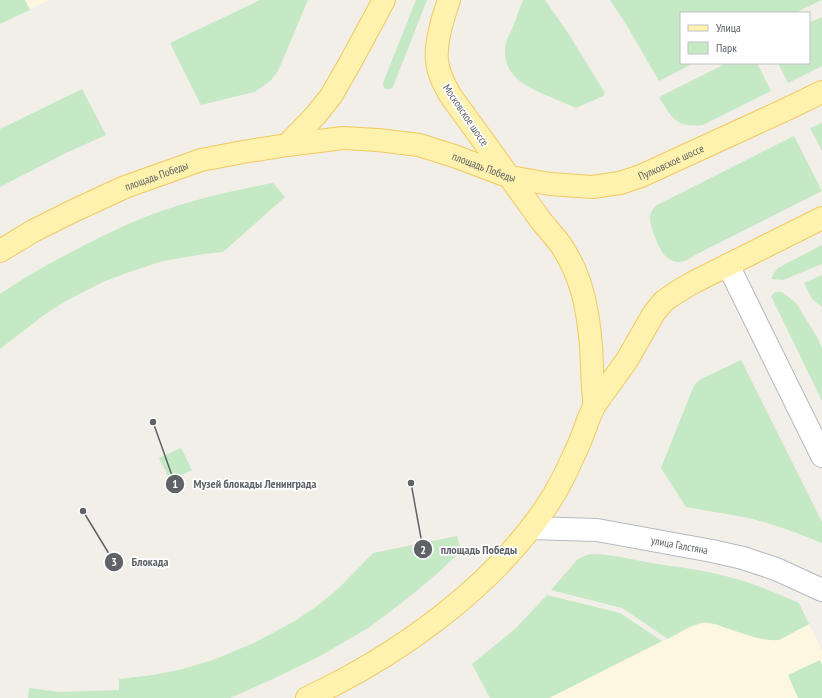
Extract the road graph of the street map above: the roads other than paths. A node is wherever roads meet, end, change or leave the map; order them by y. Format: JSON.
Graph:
{"nodes":[{"id":1,"x":384,"y":0,"type":"edge"},
{"id":2,"x":449,"y":0,"type":"edge"},
{"id":3,"x":822,"y":92,"type":"edge"},
{"id":4,"x":287,"y":145,"type":"junction"},
{"id":5,"x":510,"y":177,"type":"junction"},
{"id":6,"x":822,"y":218,"type":"edge"},
{"id":7,"x":0,"y":251,"type":"edge"},
{"id":8,"x":728,"y":265,"type":"junction"},
{"id":9,"x":594,"y":406,"type":"junction"},
{"id":10,"x":822,"y":456,"type":"edge"},
{"id":11,"x":531,"y":528,"type":"junction"},
{"id":12,"x":822,"y":590,"type":"edge"},
{"id":13,"x":307,"y":698,"type":"edge"}],
"edges":[{"from":1,"to":4,"type":"main road"},
{"from":2,"to":5,"type":"main road","name":"Московское шоссе"},
{"from":3,"to":5,"type":"main road","name":"Пулковское шоссе"},
{"from":4,"to":5,"type":"main road","name":"площадь Победы"},
{"from":4,"to":7,"type":"main road","name":"площадь Победы"},
{"from":5,"to":9,"type":"main road","name":"площадь Победы"},
{"from":6,"to":8,"type":"main road"},
{"from":8,"to":9,"type":"main road"},
{"from":8,"to":10,"type":"street"},
{"from":9,"to":11,"type":"main road","name":"площадь Победы"},
{"from":11,"to":12,"type":"street","name":"улица Галстяна"},
{"from":11,"to":13,"type":"main road","name":"площадь Победы"}]}
